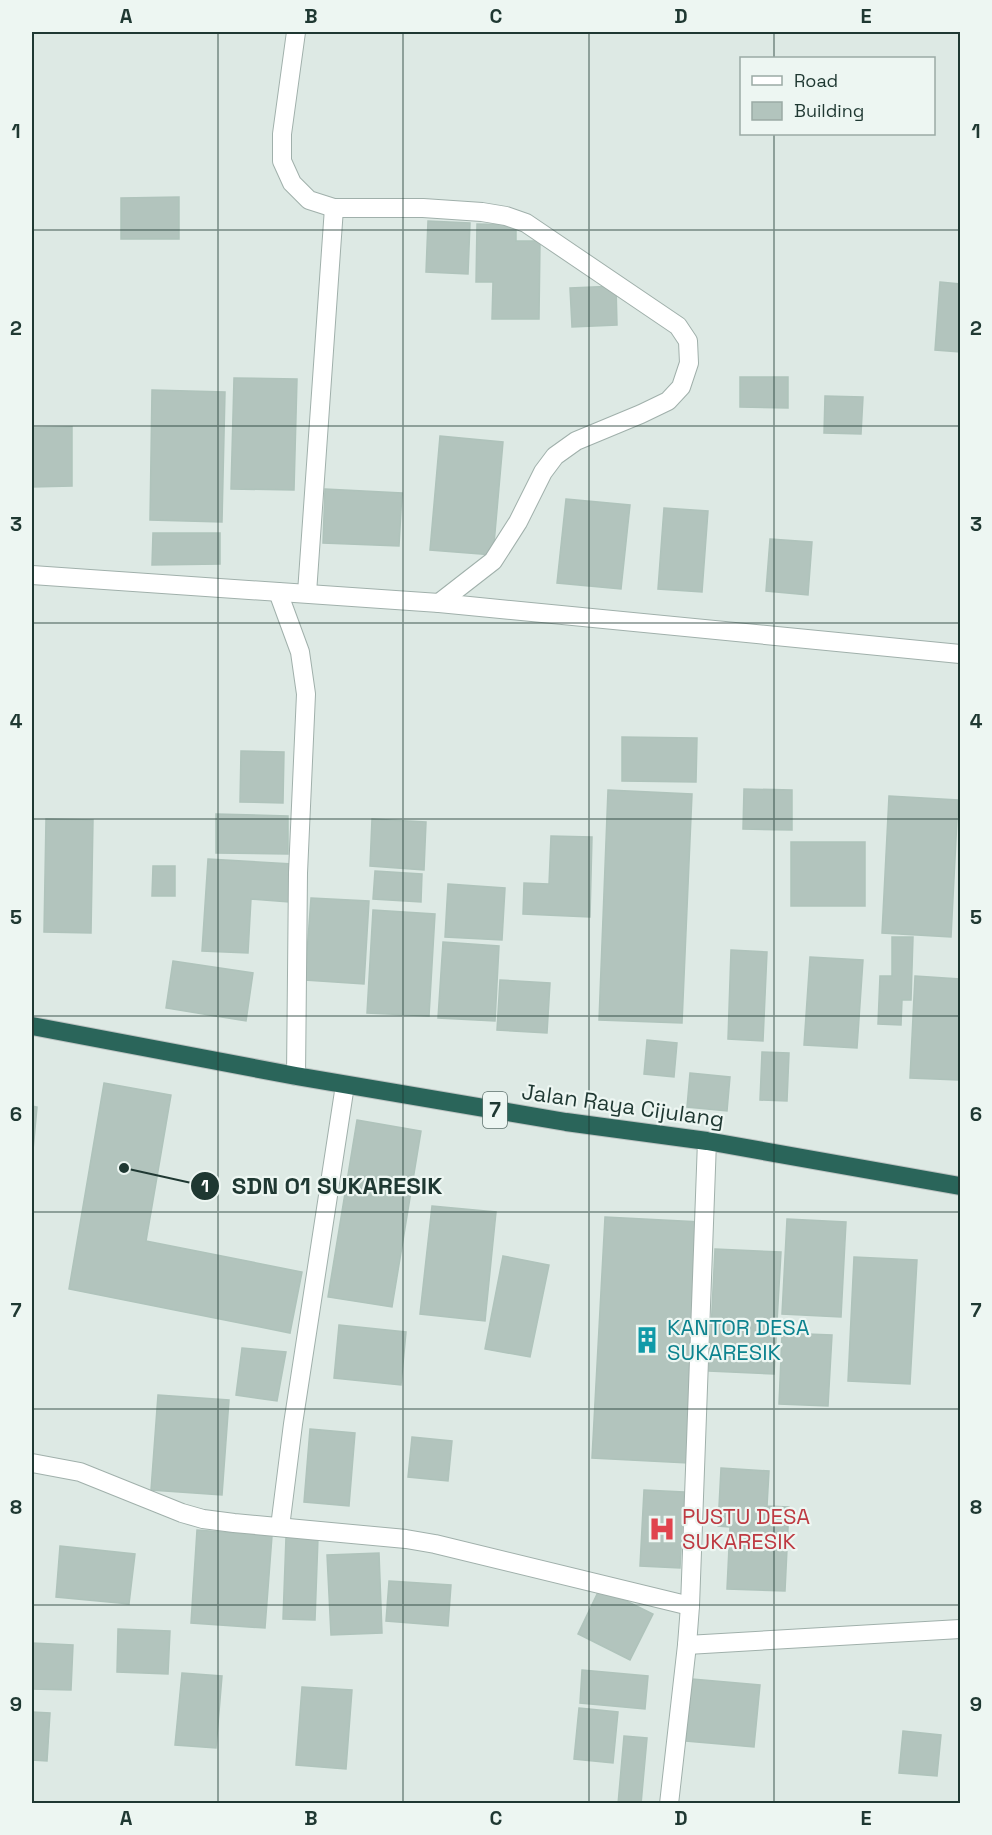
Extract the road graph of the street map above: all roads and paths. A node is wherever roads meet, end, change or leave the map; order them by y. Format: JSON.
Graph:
{"nodes":[{"id":1,"x":296,"y":32,"type":"edge"},
{"id":2,"x":334,"y":208,"type":"junction"},
{"id":3,"x":32,"y":575,"type":"edge"},
{"id":4,"x":278,"y":592,"type":"junction"},
{"id":5,"x":307,"y":593,"type":"junction"},
{"id":6,"x":439,"y":603,"type":"junction"},
{"id":7,"x":960,"y":654,"type":"edge"},
{"id":8,"x":32,"y":1026,"type":"edge"},
{"id":9,"x":296,"y":1076,"type":"junction"},
{"id":10,"x":345,"y":1084,"type":"junction"},
{"id":11,"x":707,"y":1141,"type":"junction"},
{"id":12,"x":960,"y":1186,"type":"edge"},
{"id":13,"x":32,"y":1463,"type":"edge"},
{"id":14,"x":280,"y":1527,"type":"junction"},
{"id":15,"x":690,"y":1606,"type":"junction"},
{"id":16,"x":960,"y":1629,"type":"edge"},
{"id":17,"x":687,"y":1645,"type":"junction"},
{"id":18,"x":669,"y":1803,"type":"edge"}],
"edges":[{"from":1,"to":2,"type":"street"},
{"from":2,"to":5,"type":"street"},
{"from":2,"to":6,"type":"street"},
{"from":3,"to":4,"type":"street"},
{"from":4,"to":5,"type":"street"},
{"from":4,"to":9,"type":"street"},
{"from":5,"to":6,"type":"street"},
{"from":6,"to":7,"type":"street"},
{"from":8,"to":9,"type":"highway","name":"Jalan Raya Cijulang","number":"7"},
{"from":9,"to":10,"type":"highway","name":"Jalan Raya Cijulang","number":"7"},
{"from":10,"to":11,"type":"highway","name":"Jalan Raya Cijulang","number":"7"},
{"from":10,"to":14,"type":"street"},
{"from":11,"to":12,"type":"highway","name":"Jalan Raya Cijulang","number":"7"},
{"from":11,"to":15,"type":"street"},
{"from":13,"to":14,"type":"street"},
{"from":14,"to":15,"type":"street"},
{"from":15,"to":17,"type":"street"},
{"from":16,"to":17,"type":"street"},
{"from":17,"to":18,"type":"street"}]}
